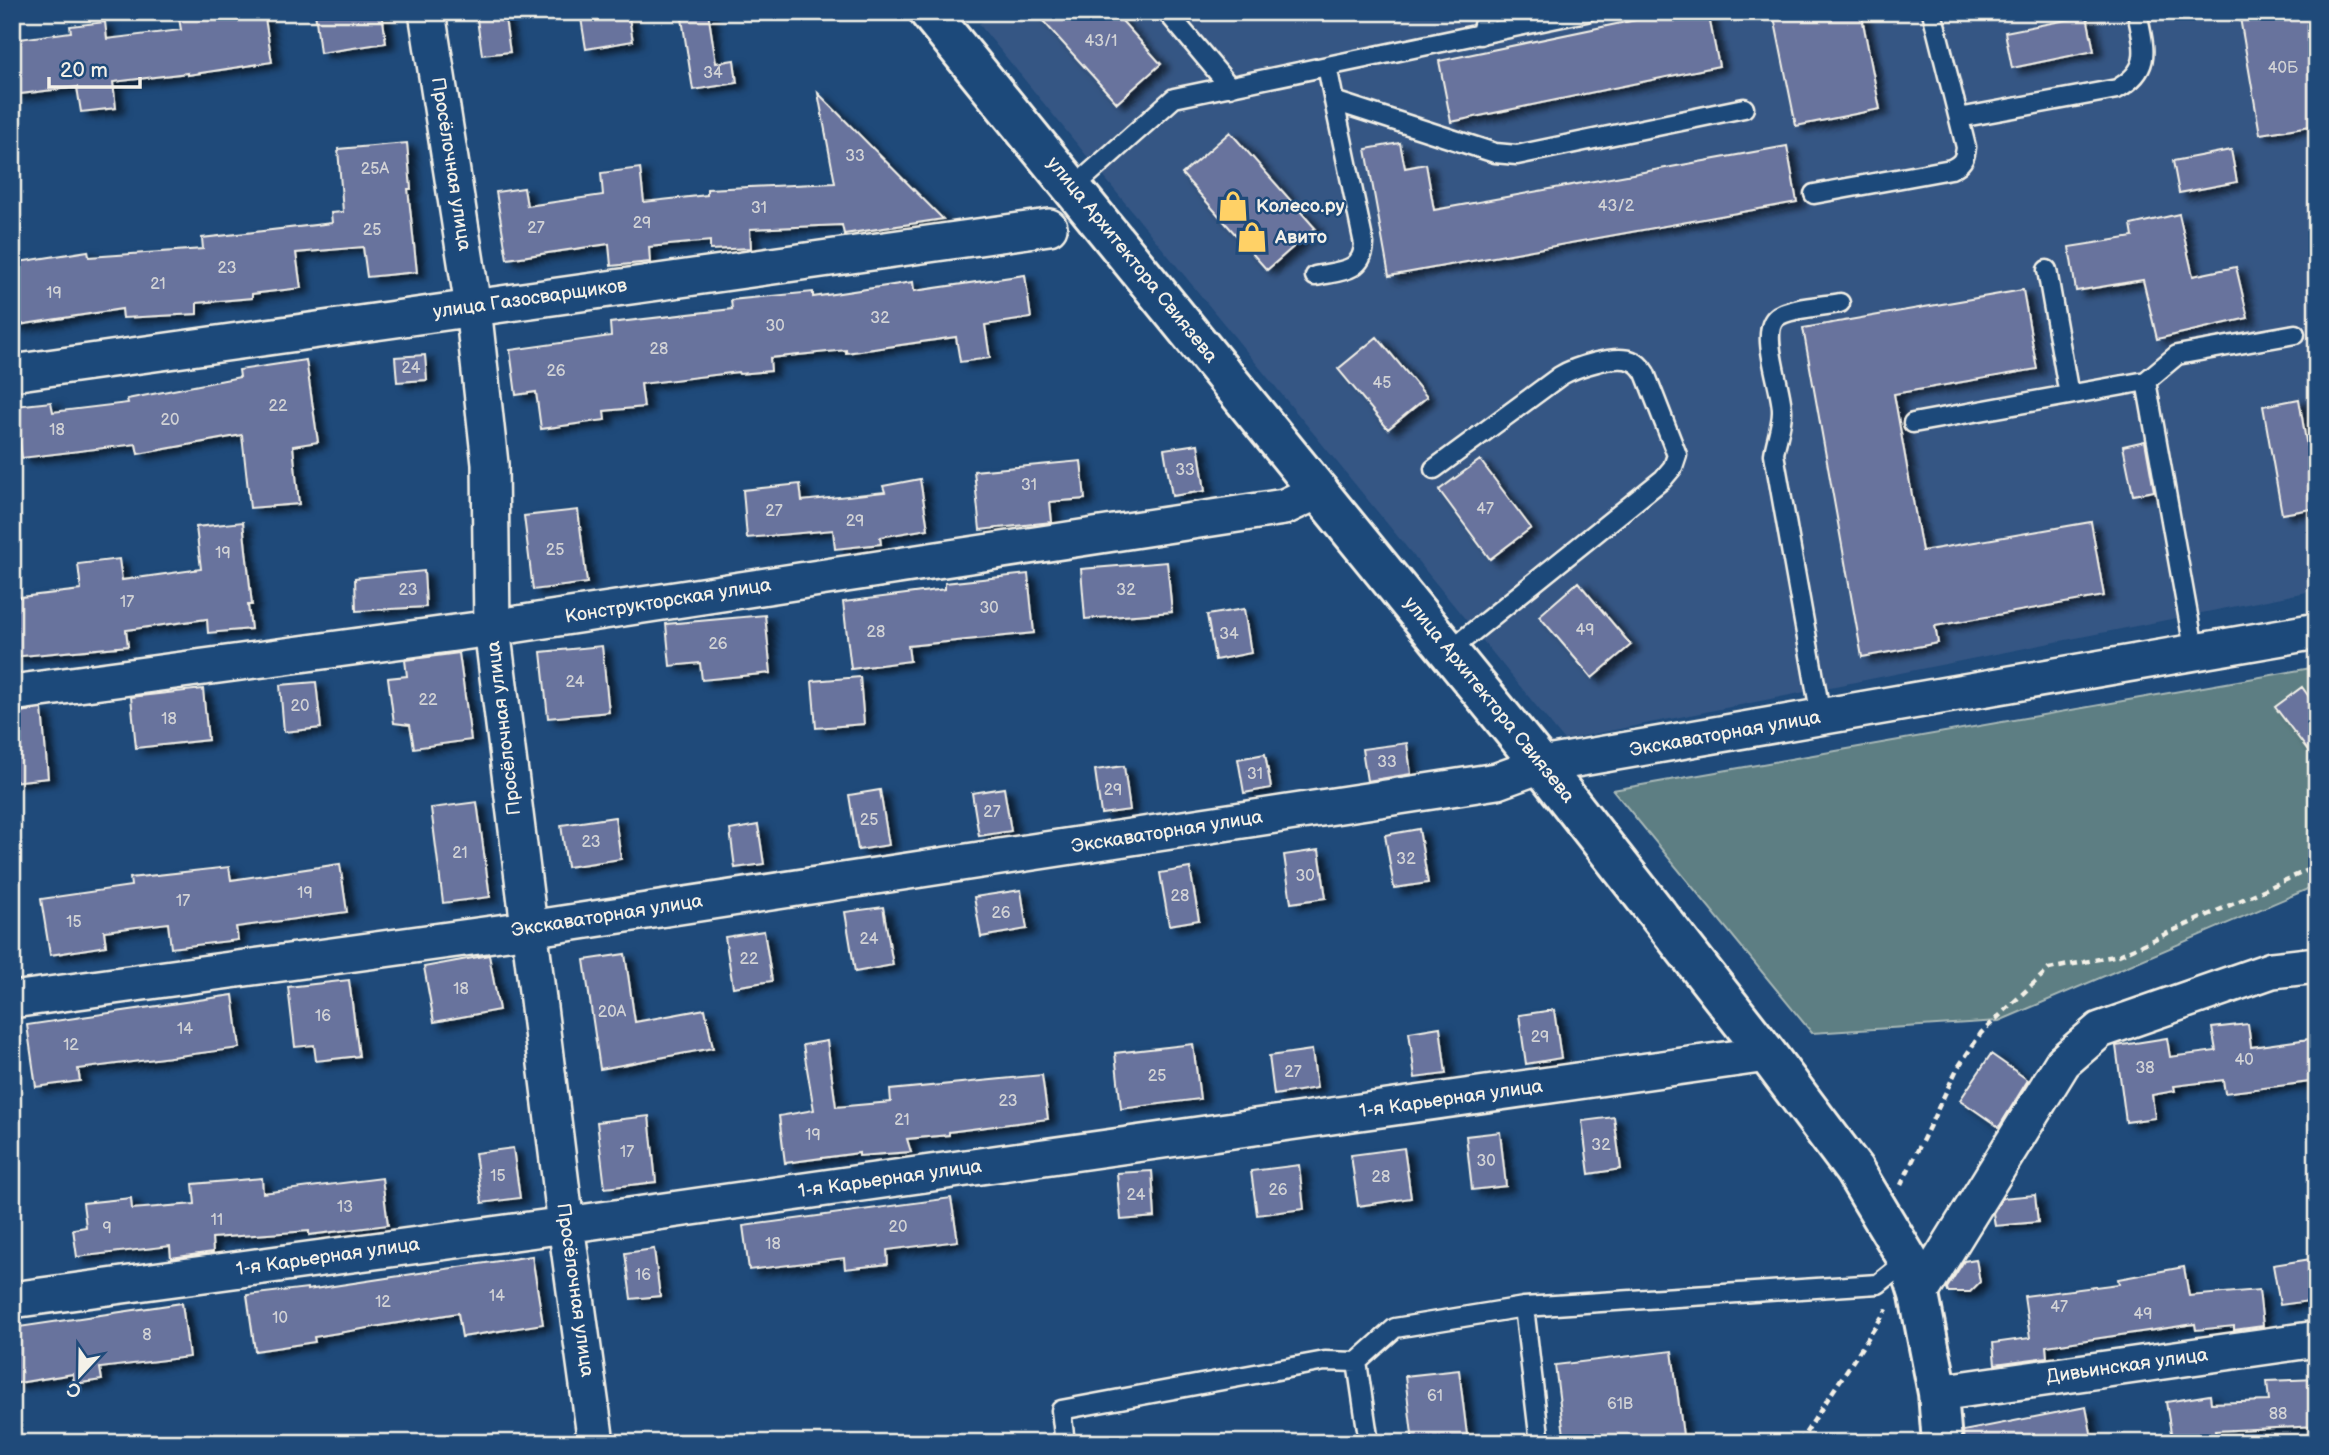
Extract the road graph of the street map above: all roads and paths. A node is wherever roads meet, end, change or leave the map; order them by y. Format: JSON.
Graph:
{"nodes":[{"id":1,"x":427,"y":12,"type":"edge"},
{"id":2,"x":929,"y":12,"type":"edge"},
{"id":3,"x":1167,"y":12,"type":"edge"},
{"id":4,"x":1487,"y":12,"type":"edge"},
{"id":5,"x":1586,"y":12,"type":"edge"},
{"id":6,"x":1932,"y":12,"type":"edge"},
{"id":7,"x":2137,"y":12,"type":"edge"},
{"id":8,"x":1479,"y":34,"type":"junction"},
{"id":9,"x":1327,"y":66,"type":"junction"},
{"id":10,"x":1230,"y":87,"type":"junction"},
{"id":11,"x":1334,"y":101,"type":"junction"},
{"id":12,"x":1744,"y":108,"type":"dead end"},
{"id":13,"x":1959,"y":118,"type":"junction"},
{"id":14,"x":1073,"y":188,"type":"junction"},
{"id":15,"x":1814,"y":194,"type":"dead end"},
{"id":16,"x":1049,"y":227,"type":"dead end"},
{"id":17,"x":2047,"y":270,"type":"dead end"},
{"id":18,"x":1315,"y":276,"type":"dead end"},
{"id":19,"x":1840,"y":303,"type":"dead end"},
{"id":20,"x":473,"y":307,"type":"junction"},
{"id":21,"x":2295,"y":334,"type":"dead end"},
{"id":22,"x":12,"y":373,"type":"edge"},
{"id":23,"x":2146,"y":381,"type":"junction"},
{"id":24,"x":2069,"y":395,"type":"junction"},
{"id":25,"x":1913,"y":423,"type":"dead end"},
{"id":26,"x":1434,"y":469,"type":"dead end"},
{"id":27,"x":1320,"y":490,"type":"junction"},
{"id":28,"x":492,"y":628,"type":"junction"},
{"id":29,"x":2317,"y":631,"type":"edge"},
{"id":30,"x":1449,"y":651,"type":"junction"},
{"id":31,"x":2196,"y":654,"type":"junction"},
{"id":32,"x":12,"y":693,"type":"edge"},
{"id":33,"x":1822,"y":717,"type":"junction"},
{"id":34,"x":1541,"y":765,"type":"junction"},
{"id":35,"x":2317,"y":866,"type":"edge"},
{"id":36,"x":528,"y":929,"type":"junction"},
{"id":37,"x":2317,"y":965,"type":"edge"},
{"id":38,"x":12,"y":1000,"type":"edge"},
{"id":39,"x":1767,"y":1054,"type":"junction"},
{"id":40,"x":1899,"y":1189,"type":"dead end"},
{"id":41,"x":566,"y":1225,"type":"junction"},
{"id":42,"x":1905,"y":1286,"type":"junction"},
{"id":43,"x":12,"y":1300,"type":"edge"},
{"id":44,"x":1524,"y":1307,"type":"junction"},
{"id":45,"x":2317,"y":1339,"type":"edge"},
{"id":46,"x":1357,"y":1362,"type":"junction"},
{"id":47,"x":1938,"y":1393,"type":"junction"},
{"id":48,"x":596,"y":1443,"type":"edge"},
{"id":49,"x":1065,"y":1443,"type":"edge"},
{"id":50,"x":1369,"y":1443,"type":"edge"},
{"id":51,"x":1540,"y":1443,"type":"edge"},
{"id":52,"x":1799,"y":1443,"type":"edge"},
{"id":53,"x":1942,"y":1443,"type":"edge"}],
"edges":[{"from":1,"to":20,"type":"street","name":"Просёлочная улица"},
{"from":2,"to":14,"type":"main road","name":"улица Архитектора Свиязева"},
{"from":3,"to":10,"type":"lane"},
{"from":4,"to":8,"type":"lane"},
{"from":5,"to":8,"type":"lane"},
{"from":6,"to":13,"type":"lane"},
{"from":7,"to":13,"type":"lane"},
{"from":8,"to":9,"type":"lane"},
{"from":9,"to":10,"type":"lane"},
{"from":9,"to":11,"type":"lane"},
{"from":10,"to":14,"type":"lane"},
{"from":11,"to":12,"type":"lane"},
{"from":11,"to":18,"type":"lane"},
{"from":13,"to":15,"type":"lane"},
{"from":14,"to":27,"type":"main road","name":"улица Архитектора Свиязева"},
{"from":16,"to":20,"type":"street","name":"улица Газосварщиков"},
{"from":17,"to":24,"type":"lane"},
{"from":19,"to":33,"type":"lane"},
{"from":20,"to":22,"type":"street","name":"улица Газосварщиков"},
{"from":20,"to":28,"type":"street","name":"Просёлочная улица"},
{"from":21,"to":23,"type":"lane"},
{"from":23,"to":24,"type":"lane"},
{"from":23,"to":31,"type":"lane"},
{"from":24,"to":25,"type":"lane"},
{"from":26,"to":30,"type":"lane"},
{"from":27,"to":28,"type":"street","name":"Конструкторская улица"},
{"from":27,"to":30,"type":"main road","name":"улица Архитектора Свиязева"},
{"from":28,"to":32,"type":"street","name":"Конструкторская улица"},
{"from":28,"to":36,"type":"street","name":"Просёлочная улица"},
{"from":29,"to":31,"type":"street","name":"Экскаваторная улица"},
{"from":30,"to":34,"type":"main road","name":"улица Архитектора Свиязева"},
{"from":31,"to":33,"type":"street","name":"Экскаваторная улица"},
{"from":33,"to":34,"type":"street","name":"Экскаваторная улица"},
{"from":34,"to":36,"type":"street","name":"Экскаваторная улица"},
{"from":34,"to":39,"type":"main road","name":"улица Архитектора Свиязева"},
{"from":35,"to":40,"type":"path"},
{"from":36,"to":38,"type":"street","name":"Экскаваторная улица"},
{"from":36,"to":41,"type":"street","name":"Просёлочная улица"},
{"from":37,"to":42,"type":"street"},
{"from":39,"to":41,"type":"street","name":"1-я Карьерная улица"},
{"from":39,"to":42,"type":"main road","name":"улица Архитектора Свиязева"},
{"from":41,"to":43,"type":"street","name":"1-я Карьерная улица"},
{"from":41,"to":48,"type":"street","name":"Просёлочная улица"},
{"from":42,"to":44,"type":"lane"},
{"from":42,"to":47,"type":"main road","name":"улица Архитектора Свиязева"},
{"from":42,"to":52,"type":"path"},
{"from":44,"to":46,"type":"lane"},
{"from":44,"to":51,"type":"lane"},
{"from":45,"to":47,"type":"street","name":"Дивьинская улица"},
{"from":46,"to":49,"type":"lane"},
{"from":46,"to":50,"type":"lane"},
{"from":47,"to":53,"type":"main road","name":"улица Архитектора Свиязева"}]}
